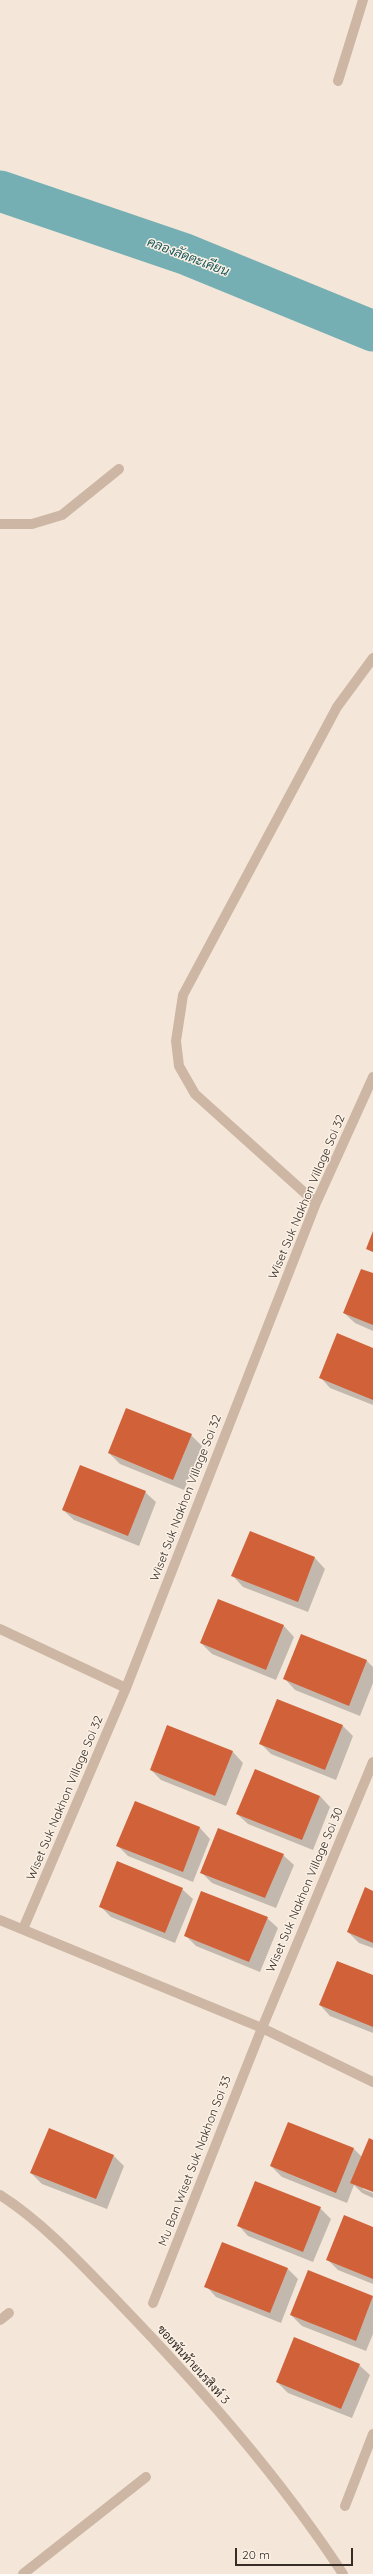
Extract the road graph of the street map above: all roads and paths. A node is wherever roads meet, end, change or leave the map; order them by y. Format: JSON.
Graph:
{"nodes":[{"id":1,"x":363,"y":0,"type":"edge"},
{"id":2,"x":338,"y":81,"type":"dead end"},
{"id":3,"x":120,"y":469,"type":"dead end"},
{"id":4,"x":0,"y":524,"type":"edge"},
{"id":5,"x":373,"y":658,"type":"edge"},
{"id":6,"x":373,"y":1077,"type":"edge"},
{"id":7,"x":316,"y":1203,"type":"junction"},
{"id":8,"x":0,"y":1630,"type":"edge"},
{"id":9,"x":126,"y":1688,"type":"junction"},
{"id":10,"x":373,"y":1762,"type":"edge"},
{"id":11,"x":0,"y":1920,"type":"edge"},
{"id":12,"x":23,"y":1929,"type":"junction"},
{"id":13,"x":262,"y":2028,"type":"junction"},
{"id":14,"x":373,"y":2082,"type":"edge"},
{"id":15,"x":0,"y":2195,"type":"edge"},
{"id":16,"x":153,"y":2303,"type":"dead end"},
{"id":17,"x":9,"y":2313,"type":"dead end"},
{"id":18,"x":0,"y":2320,"type":"edge"},
{"id":19,"x":373,"y":2434,"type":"edge"},
{"id":20,"x":146,"y":2477,"type":"dead end"},
{"id":21,"x":345,"y":2506,"type":"dead end"},
{"id":22,"x":23,"y":2574,"type":"edge"},
{"id":23,"x":343,"y":2574,"type":"edge"}],
"edges":[{"from":1,"to":2,"type":"street"},
{"from":3,"to":4,"type":"street"},
{"from":5,"to":7,"type":"street"},
{"from":6,"to":7,"type":"street","name":"Wiset Suk Nakhon Village Soi 32"},
{"from":7,"to":9,"type":"street","name":"Wiset Suk Nakhon Village Soi 32"},
{"from":8,"to":9,"type":"street"},
{"from":9,"to":12,"type":"street","name":"Wiset Suk Nakhon Village Soi 32"},
{"from":10,"to":13,"type":"street","name":"Wiset Suk Nakhon Village Soi 30"},
{"from":11,"to":12,"type":"street"},
{"from":12,"to":13,"type":"street"},
{"from":13,"to":14,"type":"street"},
{"from":13,"to":16,"type":"street","name":"Mu Ban Wiset Suk Nakhon Soi 33"},
{"from":15,"to":23,"type":"street","name":"ซอยพันท้ายนรสิงห์ 3"},
{"from":17,"to":18,"type":"street"},
{"from":19,"to":21,"type":"street"},
{"from":20,"to":22,"type":"street"}]}
